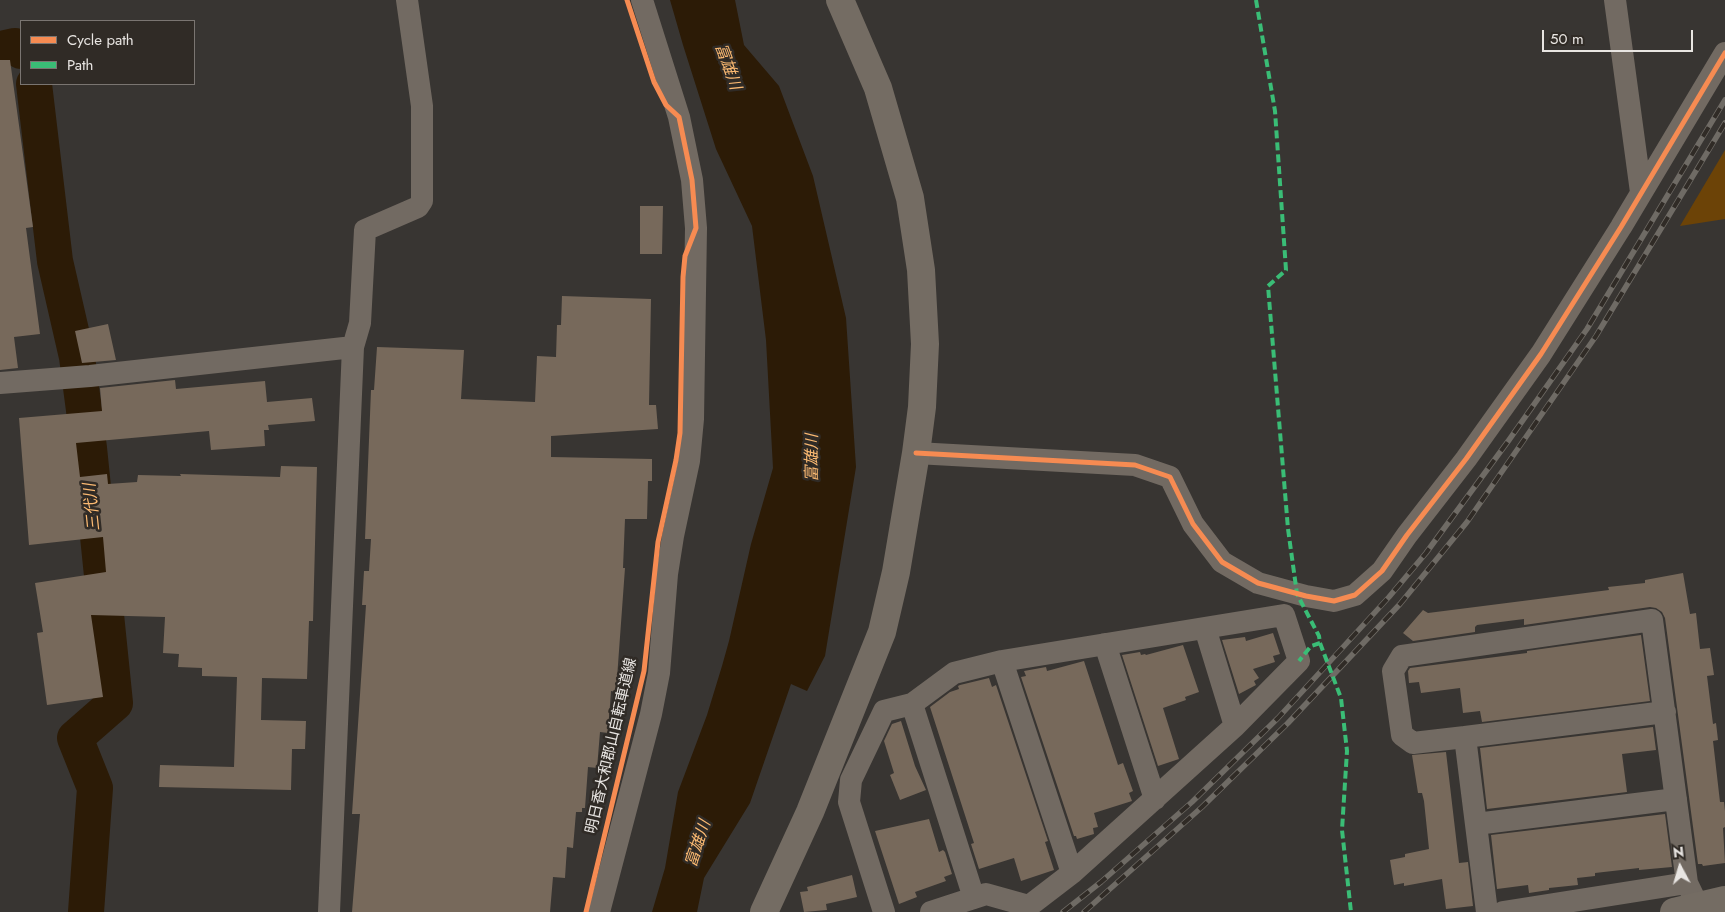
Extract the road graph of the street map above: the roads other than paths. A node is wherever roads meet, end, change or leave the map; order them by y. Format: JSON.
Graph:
{"nodes":[{"id":1,"x":406,"y":0,"type":"edge"},
{"id":2,"x":642,"y":0,"type":"edge"},
{"id":3,"x":840,"y":0,"type":"edge"},
{"id":4,"x":1615,"y":0,"type":"edge"},
{"id":5,"x":1725,"y":53,"type":"edge"},
{"id":6,"x":1641,"y":192,"type":"junction"},
{"id":7,"x":353,"y":347,"type":"junction"},
{"id":8,"x":0,"y":383,"type":"edge"},
{"id":9,"x":916,"y":453,"type":"junction"},
{"id":10,"x":1206,"y":628,"type":"junction"},
{"id":11,"x":1105,"y":644,"type":"junction"},
{"id":12,"x":1002,"y":661,"type":"junction"},
{"id":13,"x":912,"y":704,"type":"junction"},
{"id":14,"x":1665,"y":712,"type":"junction"},
{"id":15,"x":1235,"y":726,"type":"junction"},
{"id":16,"x":1465,"y":737,"type":"junction"},
{"id":17,"x":1155,"y":799,"type":"junction"},
{"id":18,"x":1676,"y":799,"type":"junction"},
{"id":19,"x":1476,"y":824,"type":"junction"},
{"id":20,"x":1072,"y":872,"type":"junction"},
{"id":21,"x":974,"y":898,"type":"junction"},
{"id":22,"x":1703,"y":903,"type":"edge"},
{"id":23,"x":329,"y":912,"type":"edge"},
{"id":24,"x":599,"y":912,"type":"edge"},
{"id":25,"x":764,"y":912,"type":"edge"},
{"id":26,"x":884,"y":912,"type":"edge"},
{"id":27,"x":931,"y":912,"type":"edge"},
{"id":28,"x":1487,"y":912,"type":"edge"},
{"id":29,"x":1503,"y":912,"type":"edge"}],
"edges":[{"from":1,"to":7,"type":"street"},
{"from":2,"to":24,"type":"street"},
{"from":3,"to":9,"type":"street"},
{"from":4,"to":6,"type":"street"},
{"from":5,"to":6,"type":"street"},
{"from":6,"to":9,"type":"street"},
{"from":7,"to":8,"type":"street"},
{"from":7,"to":23,"type":"street"},
{"from":9,"to":25,"type":"street"},
{"from":10,"to":11,"type":"street"},
{"from":10,"to":15,"type":"street"},
{"from":10,"to":15,"type":"street"},
{"from":11,"to":12,"type":"street"},
{"from":11,"to":17,"type":"street"},
{"from":12,"to":13,"type":"street"},
{"from":12,"to":20,"type":"street"},
{"from":13,"to":21,"type":"street"},
{"from":13,"to":26,"type":"street"},
{"from":14,"to":16,"type":"street"},
{"from":14,"to":16,"type":"street"},
{"from":14,"to":18,"type":"street"},
{"from":15,"to":17,"type":"street"},
{"from":16,"to":19,"type":"street"},
{"from":17,"to":20,"type":"street"},
{"from":18,"to":19,"type":"street"},
{"from":18,"to":22,"type":"street"},
{"from":19,"to":28,"type":"street"},
{"from":20,"to":21,"type":"street"},
{"from":21,"to":27,"type":"street"},
{"from":22,"to":29,"type":"street"}]}
